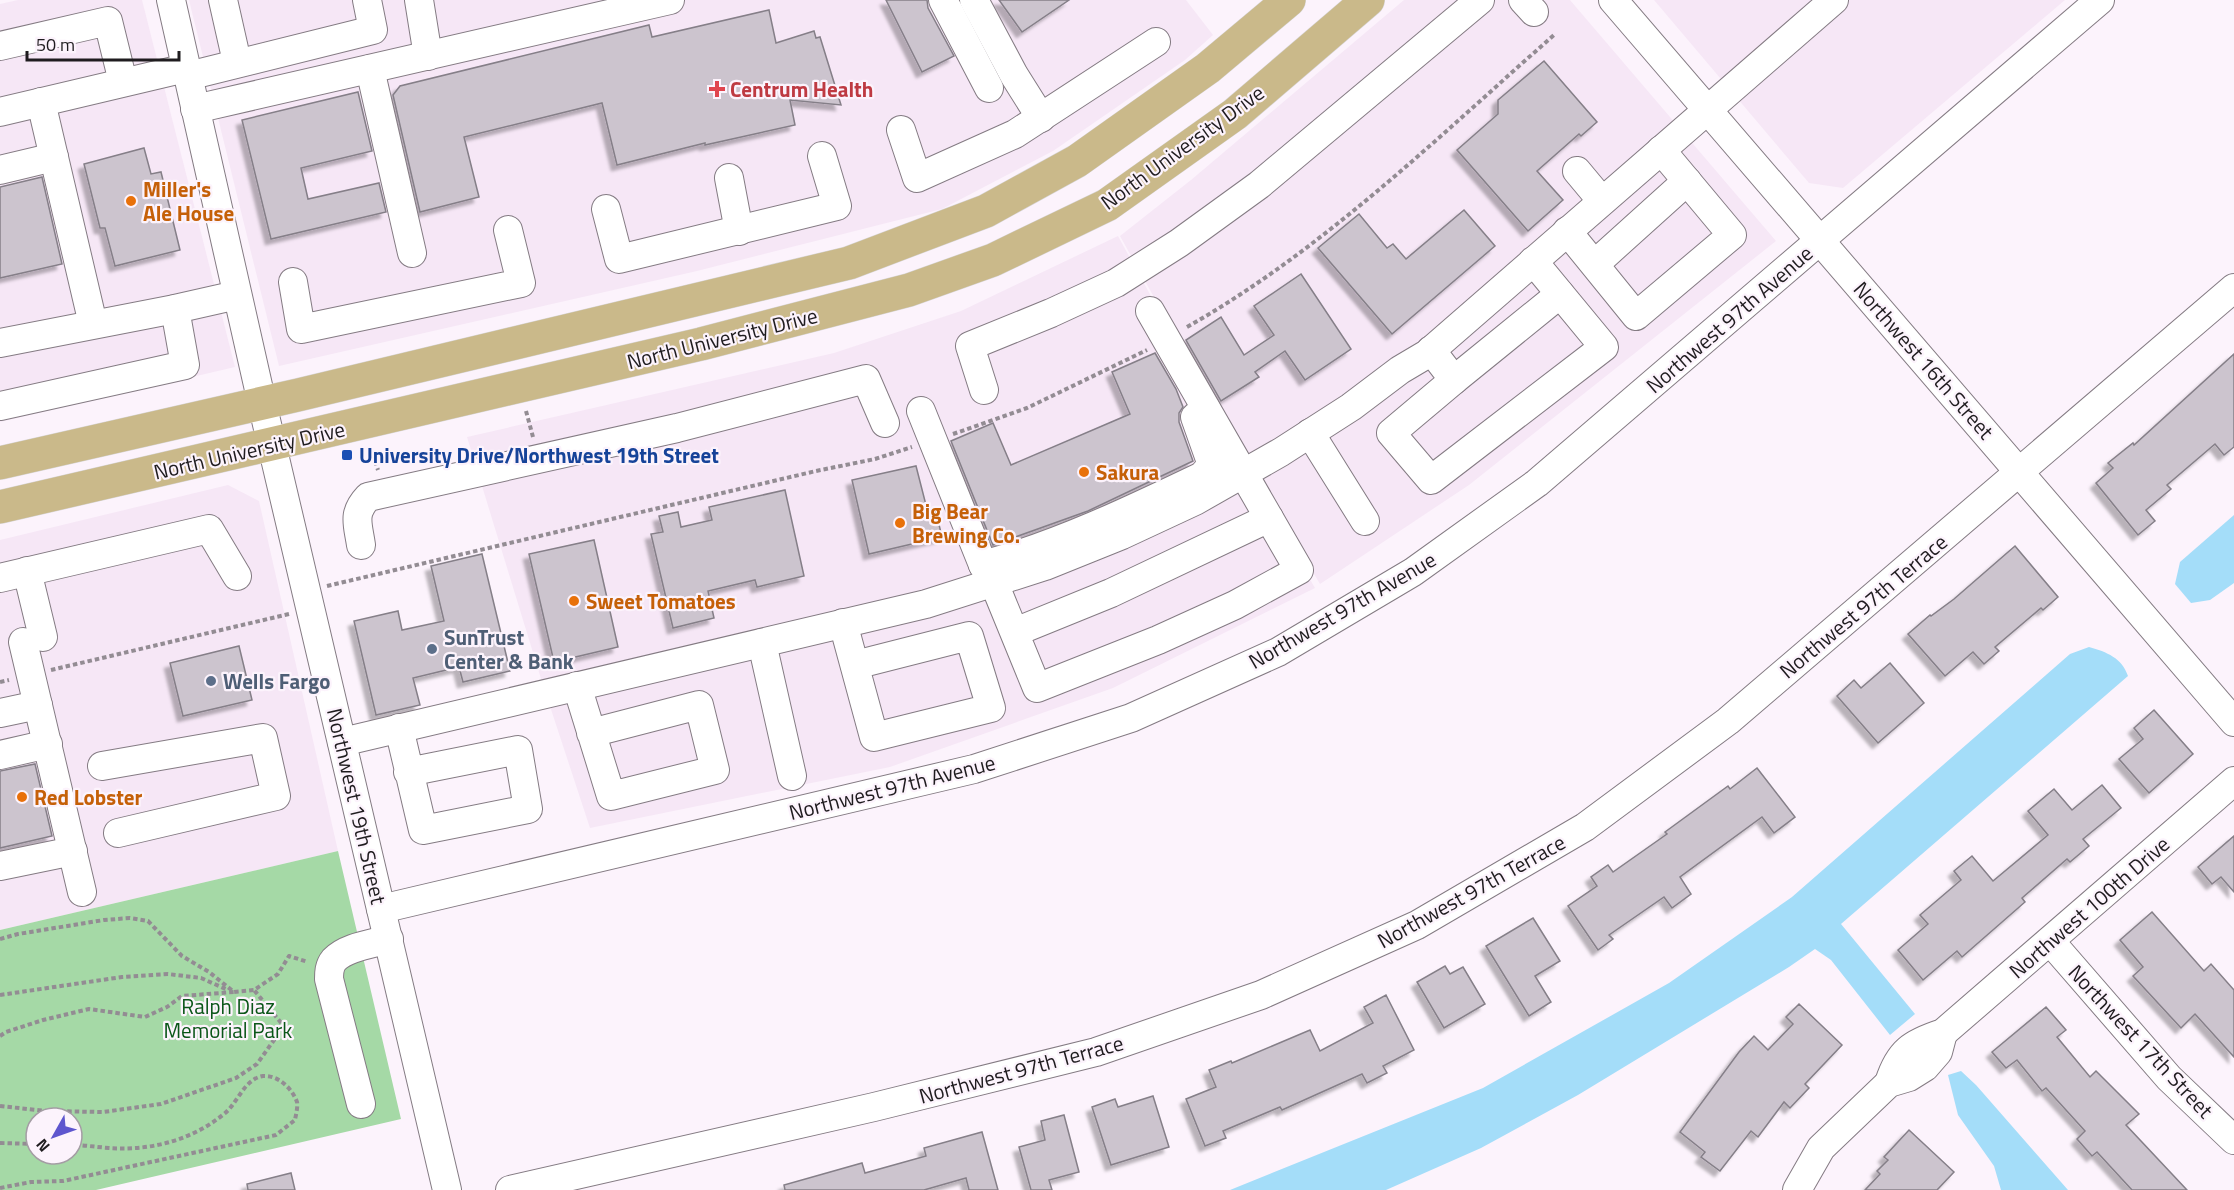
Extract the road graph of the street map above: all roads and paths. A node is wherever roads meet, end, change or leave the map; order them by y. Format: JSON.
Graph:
{"nodes":[{"id":1,"x":171,"y":0,"type":"edge"},
{"id":2,"x":223,"y":0,"type":"edge"},
{"id":3,"x":367,"y":0,"type":"edge"},
{"id":4,"x":670,"y":0,"type":"edge"},
{"id":5,"x":942,"y":0,"type":"edge"},
{"id":6,"x":1289,"y":0,"type":"edge"},
{"id":7,"x":1368,"y":0,"type":"edge"},
{"id":8,"x":1480,"y":0,"type":"edge"},
{"id":9,"x":1613,"y":0,"type":"edge"},
{"id":10,"x":1834,"y":0,"type":"edge"},
{"id":11,"x":2100,"y":0,"type":"edge"},
{"id":12,"x":427,"y":2,"type":"edge"},
{"id":13,"x":986,"y":6,"type":"edge"},
{"id":14,"x":1554,"y":35,"type":"dead end"},
{"id":15,"x":1156,"y":42,"type":"dead end"},
{"id":16,"x":0,"y":46,"type":"edge"},
{"id":17,"x":428,"y":56,"type":"junction"},
{"id":18,"x":237,"y":62,"type":"junction"},
{"id":19,"x":370,"y":69,"type":"junction"},
{"id":20,"x":187,"y":72,"type":"junction"},
{"id":21,"x":123,"y":82,"type":"junction"},
{"id":22,"x":989,"y":88,"type":"dead end"},
{"id":23,"x":41,"y":102,"type":"junction"},
{"id":24,"x":195,"y":109,"type":"junction"},
{"id":25,"x":1707,"y":109,"type":"junction"},
{"id":26,"x":0,"y":112,"type":"edge"},
{"id":27,"x":1041,"y":118,"type":"junction"},
{"id":28,"x":901,"y":130,"type":"dead end"},
{"id":29,"x":1661,"y":150,"type":"junction"},
{"id":30,"x":822,"y":156,"type":"dead end"},
{"id":31,"x":54,"y":157,"type":"junction"},
{"id":32,"x":0,"y":170,"type":"edge"},
{"id":33,"x":1577,"y":171,"type":"dead end"},
{"id":34,"x":729,"y":178,"type":"dead end"},
{"id":35,"x":1687,"y":181,"type":"junction"},
{"id":36,"x":1602,"y":201,"type":"junction"},
{"id":37,"x":606,"y":209,"type":"dead end"},
{"id":38,"x":986,"y":212,"type":"junction"},
{"id":39,"x":508,"y":230,"type":"dead end"},
{"id":40,"x":739,"y":231,"type":"junction"},
{"id":41,"x":1567,"y":231,"type":"junction"},
{"id":42,"x":1821,"y":241,"type":"junction"},
{"id":43,"x":898,"y":245,"type":"junction"},
{"id":44,"x":412,"y":253,"type":"dead end"},
{"id":45,"x":1533,"y":261,"type":"junction"},
{"id":46,"x":1595,"y":264,"type":"junction"},
{"id":47,"x":292,"y":282,"type":"dead end"},
{"id":48,"x":2234,"y":288,"type":"edge"},
{"id":49,"x":909,"y":290,"type":"junction"},
{"id":50,"x":237,"y":294,"type":"junction"},
{"id":51,"x":1560,"y":294,"type":"junction"},
{"id":52,"x":175,"y":309,"type":"junction"},
{"id":53,"x":1150,"y":311,"type":"dead end"},
{"id":54,"x":790,"y":321,"type":"junction"},
{"id":55,"x":93,"y":324,"type":"junction"},
{"id":56,"x":1178,"y":332,"type":"dead end"},
{"id":57,"x":0,"y":343,"type":"edge"},
{"id":58,"x":1150,"y":348,"type":"dead end"},
{"id":59,"x":1431,"y":350,"type":"junction"},
{"id":60,"x":1454,"y":380,"type":"junction"},
{"id":61,"x":984,"y":390,"type":"dead end"},
{"id":62,"x":262,"y":403,"type":"junction"},
{"id":63,"x":0,"y":406,"type":"edge"},
{"id":64,"x":526,"y":411,"type":"dead end"},
{"id":65,"x":921,"y":411,"type":"dead end"},
{"id":66,"x":1201,"y":413,"type":"junction"},
{"id":67,"x":885,"y":423,"type":"dead end"},
{"id":68,"x":1310,"y":433,"type":"junction"},
{"id":69,"x":533,"y":438,"type":"dead end"},
{"id":70,"x":932,"y":441,"type":"junction"},
{"id":71,"x":272,"y":445,"type":"junction"},
{"id":72,"x":370,"y":447,"type":"dead end"},
{"id":73,"x":0,"y":463,"type":"edge"},
{"id":74,"x":2020,"y":472,"type":"junction"},
{"id":75,"x":1243,"y":474,"type":"junction"},
{"id":76,"x":381,"y":480,"type":"dead end"},
{"id":77,"x":0,"y":507,"type":"edge"},
{"id":78,"x":1269,"y":518,"type":"junction"},
{"id":79,"x":1365,"y":521,"type":"dead end"},
{"id":80,"x":361,"y":545,"type":"dead end"},
{"id":81,"x":13,"y":574,"type":"edge"},
{"id":82,"x":988,"y":574,"type":"junction"},
{"id":83,"x":237,"y":576,"type":"dead end"},
{"id":84,"x":317,"y":598,"type":"junction"},
{"id":85,"x":843,"y":623,"type":"junction"},
{"id":86,"x":1015,"y":632,"type":"junction"},
{"id":87,"x":762,"y":643,"type":"junction"},
{"id":88,"x":855,"y":665,"type":"junction"},
{"id":89,"x":659,"y":667,"type":"junction"},
{"id":90,"x":32,"y":675,"type":"junction"},
{"id":91,"x":0,"y":682,"type":"edge"},
{"id":92,"x":577,"y":686,"type":"junction"},
{"id":93,"x":38,"y":705,"type":"junction"},
{"id":94,"x":667,"y":712,"type":"junction"},
{"id":95,"x":0,"y":713,"type":"edge"},
{"id":96,"x":2234,"y":722,"type":"edge"},
{"id":97,"x":399,"y":728,"type":"junction"},
{"id":98,"x":591,"y":733,"type":"junction"},
{"id":99,"x":342,"y":742,"type":"junction"},
{"id":100,"x":48,"y":744,"type":"junction"},
{"id":101,"x":0,"y":755,"type":"edge"},
{"id":102,"x":102,"y":766,"type":"dead end"},
{"id":103,"x":408,"y":772,"type":"dead end"},
{"id":104,"x":792,"y":776,"type":"dead end"},
{"id":105,"x":2234,"y":781,"type":"edge"},
{"id":106,"x":118,"y":833,"type":"dead end"},
{"id":107,"x":73,"y":851,"type":"junction"},
{"id":108,"x":0,"y":866,"type":"edge"},
{"id":109,"x":82,"y":892,"type":"dead end"},
{"id":110,"x":381,"y":909,"type":"junction"},
{"id":111,"x":0,"y":939,"type":"edge"},
{"id":112,"x":388,"y":939,"type":"junction"},
{"id":113,"x":2050,"y":941,"type":"junction"},
{"id":114,"x":329,"y":968,"type":"junction"},
{"id":115,"x":254,"y":990,"type":"junction"},
{"id":116,"x":234,"y":992,"type":"junction"},
{"id":117,"x":0,"y":995,"type":"edge"},
{"id":118,"x":0,"y":1036,"type":"edge"},
{"id":119,"x":361,"y":1104,"type":"dead end"},
{"id":120,"x":0,"y":1106,"type":"edge"},
{"id":121,"x":2234,"y":1140,"type":"edge"},
{"id":122,"x":0,"y":1143,"type":"edge"},
{"id":123,"x":24,"y":1144,"type":"edge"},
{"id":124,"x":84,"y":1146,"type":"edge"},
{"id":125,"x":0,"y":1188,"type":"edge"},
{"id":126,"x":447,"y":1190,"type":"edge"},
{"id":127,"x":510,"y":1190,"type":"edge"},
{"id":128,"x":1797,"y":1190,"type":"edge"}],
"edges":[{"from":1,"to":20,"type":"street","name":"Northwest 19th Street"},
{"from":2,"to":18,"type":"street"},
{"from":3,"to":18,"type":"street"},
{"from":4,"to":17,"type":"street"},
{"from":5,"to":22,"type":"street"},
{"from":6,"to":38,"type":"main road","name":"North University Drive"},
{"from":7,"to":49,"type":"main road","name":"North University Drive"},
{"from":8,"to":61,"type":"street"},
{"from":9,"to":25,"type":"street","name":"Northwest 16th Street"},
{"from":10,"to":25,"type":"street"},
{"from":11,"to":42,"type":"street","name":"Northwest 97th Avenue"},
{"from":12,"to":17,"type":"street"},
{"from":13,"to":27,"type":"street"},
{"from":14,"to":56,"type":"path"},
{"from":15,"to":27,"type":"street"},
{"from":16,"to":21,"type":"street"},
{"from":17,"to":19,"type":"street"},
{"from":18,"to":20,"type":"street"},
{"from":19,"to":24,"type":"street"},
{"from":19,"to":44,"type":"street"},
{"from":20,"to":21,"type":"street"},
{"from":20,"to":24,"type":"street","name":"Northwest 19th Street"},
{"from":21,"to":23,"type":"street"},
{"from":23,"to":26,"type":"street"},
{"from":23,"to":31,"type":"street"},
{"from":24,"to":50,"type":"street","name":"Northwest 19th Street"},
{"from":25,"to":29,"type":"street"},
{"from":25,"to":42,"type":"street","name":"Northwest 16th Street"},
{"from":27,"to":28,"type":"street"},
{"from":29,"to":35,"type":"street"},
{"from":29,"to":36,"type":"street"},
{"from":30,"to":40,"type":"street"},
{"from":31,"to":32,"type":"street"},
{"from":31,"to":55,"type":"street"},
{"from":33,"to":36,"type":"street"},
{"from":34,"to":40,"type":"street"},
{"from":35,"to":46,"type":"street"},
{"from":35,"to":46,"type":"street"},
{"from":36,"to":41,"type":"street"},
{"from":37,"to":40,"type":"street"},
{"from":38,"to":43,"type":"main road","name":"North University Drive"},
{"from":38,"to":49,"type":"main road"},
{"from":39,"to":47,"type":"street"},
{"from":41,"to":45,"type":"street"},
{"from":41,"to":46,"type":"street"},
{"from":42,"to":74,"type":"street","name":"Northwest 16th Street"},
{"from":42,"to":110,"type":"street","name":"Northwest 97th Avenue"},
{"from":43,"to":54,"type":"main road"},
{"from":43,"to":62,"type":"main road","name":"North University Drive"},
{"from":45,"to":51,"type":"street"},
{"from":45,"to":59,"type":"street"},
{"from":48,"to":74,"type":"street","name":"Northwest 97th Terrace"},
{"from":49,"to":54,"type":"main road","name":"North University Drive"},
{"from":50,"to":52,"type":"street"},
{"from":50,"to":62,"type":"street","name":"Northwest 19th Street"},
{"from":51,"to":60,"type":"street"},
{"from":51,"to":60,"type":"street"},
{"from":52,"to":55,"type":"street"},
{"from":52,"to":63,"type":"street"},
{"from":53,"to":66,"type":"street"},
{"from":54,"to":71,"type":"main road","name":"North University Drive"},
{"from":55,"to":57,"type":"street"},
{"from":58,"to":70,"type":"path"},
{"from":59,"to":60,"type":"street"},
{"from":59,"to":68,"type":"street"},
{"from":62,"to":71,"type":"street","name":"Northwest 19th Street"},
{"from":62,"to":73,"type":"main road","name":"North University Drive"},
{"from":64,"to":69,"type":"path"},
{"from":65,"to":70,"type":"street"},
{"from":66,"to":75,"type":"street"},
{"from":66,"to":82,"type":"street"},
{"from":67,"to":80,"type":"street"},
{"from":68,"to":75,"type":"street"},
{"from":68,"to":79,"type":"street"},
{"from":70,"to":82,"type":"street"},
{"from":70,"to":84,"type":"path"},
{"from":71,"to":77,"type":"main road","name":"North University Drive"},
{"from":71,"to":84,"type":"street","name":"Northwest 19th Street"},
{"from":72,"to":76,"type":"path"},
{"from":74,"to":96,"type":"street","name":"Northwest 16th Street"},
{"from":74,"to":127,"type":"street","name":"Northwest 97th Terrace"},
{"from":75,"to":78,"type":"street"},
{"from":75,"to":82,"type":"street"},
{"from":78,"to":86,"type":"street"},
{"from":78,"to":86,"type":"street"},
{"from":81,"to":83,"type":"street"},
{"from":81,"to":90,"type":"street"},
{"from":82,"to":85,"type":"street"},
{"from":82,"to":86,"type":"street"},
{"from":84,"to":90,"type":"path"},
{"from":84,"to":99,"type":"street","name":"Northwest 19th Street"},
{"from":85,"to":87,"type":"street"},
{"from":85,"to":88,"type":"street"},
{"from":87,"to":89,"type":"street"},
{"from":87,"to":104,"type":"street"},
{"from":88,"to":88,"type":"street"},
{"from":89,"to":92,"type":"street"},
{"from":89,"to":94,"type":"street"},
{"from":90,"to":91,"type":"path"},
{"from":90,"to":93,"type":"street"},
{"from":92,"to":97,"type":"street"},
{"from":92,"to":98,"type":"street"},
{"from":93,"to":95,"type":"street"},
{"from":93,"to":100,"type":"street"},
{"from":94,"to":98,"type":"street"},
{"from":94,"to":98,"type":"street"},
{"from":97,"to":99,"type":"street"},
{"from":97,"to":103,"type":"street"},
{"from":99,"to":110,"type":"street","name":"Northwest 19th Street"},
{"from":100,"to":101,"type":"street"},
{"from":100,"to":107,"type":"street"},
{"from":102,"to":106,"type":"street"},
{"from":105,"to":113,"type":"street","name":"Northwest 100th Drive"},
{"from":107,"to":108,"type":"street"},
{"from":107,"to":109,"type":"street"},
{"from":110,"to":112,"type":"street","name":"Northwest 19th Street"},
{"from":111,"to":116,"type":"path"},
{"from":112,"to":114,"type":"street"},
{"from":112,"to":126,"type":"street","name":"Northwest 19th Street"},
{"from":113,"to":121,"type":"street","name":"Northwest 17th Street"},
{"from":113,"to":128,"type":"street","name":"Northwest 100th Drive"},
{"from":114,"to":115,"type":"path"},
{"from":114,"to":119,"type":"street"},
{"from":115,"to":116,"type":"path"},
{"from":115,"to":120,"type":"path"},
{"from":116,"to":117,"type":"path"},
{"from":116,"to":118,"type":"path"},
{"from":122,"to":123,"type":"path"},
{"from":124,"to":125,"type":"path"}]}
